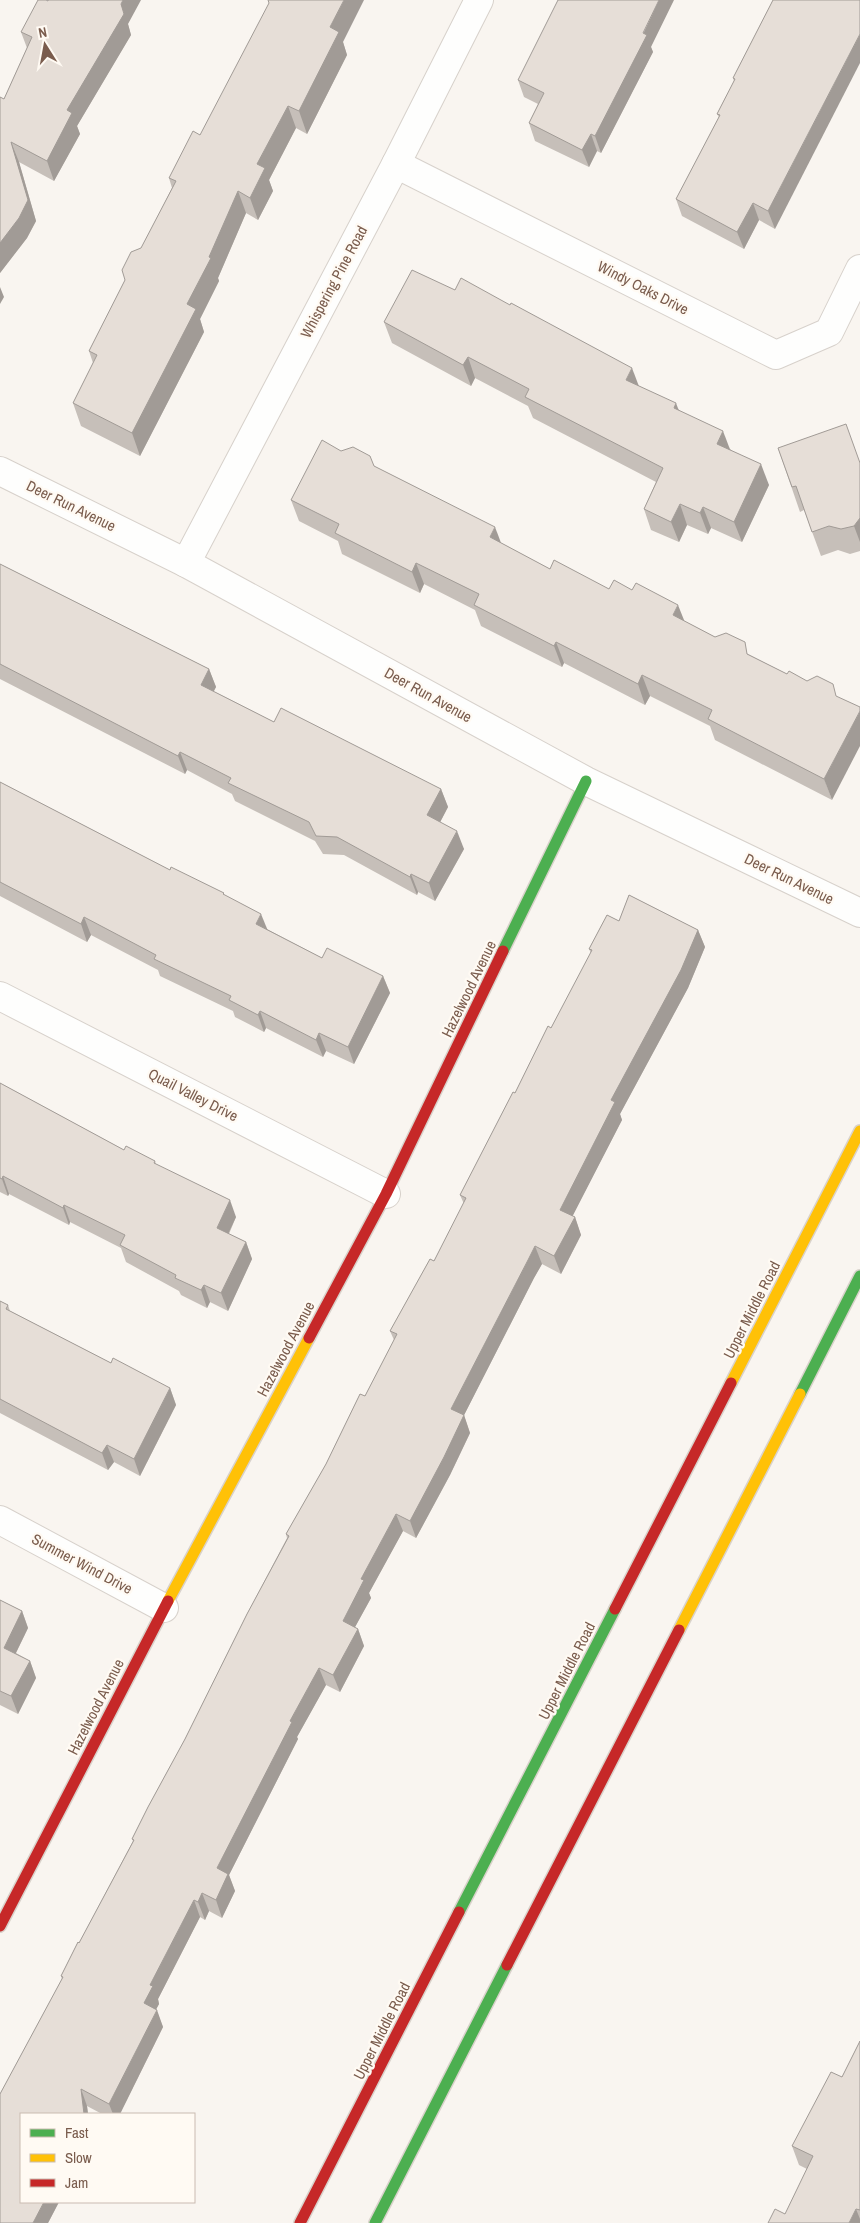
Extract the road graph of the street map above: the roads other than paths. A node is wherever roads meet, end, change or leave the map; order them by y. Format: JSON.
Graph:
{"nodes":[{"id":1,"x":479,"y":0,"type":"edge"},
{"id":2,"x":396,"y":164,"type":"junction"},
{"id":3,"x":860,"y":269,"type":"edge"},
{"id":4,"x":0,"y":471,"type":"edge"},
{"id":5,"x":186,"y":563,"type":"junction"},
{"id":6,"x":586,"y":781,"type":"junction"},
{"id":7,"x":860,"y":913,"type":"edge"},
{"id":8,"x":0,"y":996,"type":"edge"},
{"id":9,"x":860,"y":1131,"type":"edge"},
{"id":10,"x":386,"y":1194,"type":"junction"},
{"id":11,"x":860,"y":1276,"type":"edge"},
{"id":12,"x":0,"y":1520,"type":"edge"},
{"id":13,"x":164,"y":1608,"type":"junction"},
{"id":14,"x":0,"y":1926,"type":"edge"},
{"id":15,"x":300,"y":2223,"type":"edge"},
{"id":16,"x":375,"y":2223,"type":"edge"}],
"edges":[{"from":1,"to":2,"type":"street","name":"Whispering Pine Road"},
{"from":2,"to":3,"type":"street","name":"Windy Oaks Drive"},
{"from":2,"to":5,"type":"street","name":"Whispering Pine Road"},
{"from":4,"to":5,"type":"street","name":"Deer Run Avenue"},
{"from":5,"to":6,"type":"street","name":"Deer Run Avenue"},
{"from":6,"to":7,"type":"street","name":"Deer Run Avenue"},
{"from":6,"to":10,"type":"main road","name":"Hazelwood Avenue"},
{"from":8,"to":10,"type":"street","name":"Quail Valley Drive"},
{"from":9,"to":15,"type":"main road","name":"Upper Middle Road"},
{"from":10,"to":13,"type":"main road","name":"Hazelwood Avenue"},
{"from":11,"to":16,"type":"main road"},
{"from":12,"to":13,"type":"street","name":"Summer Wind Drive"},
{"from":13,"to":14,"type":"main road","name":"Hazelwood Avenue"}]}
